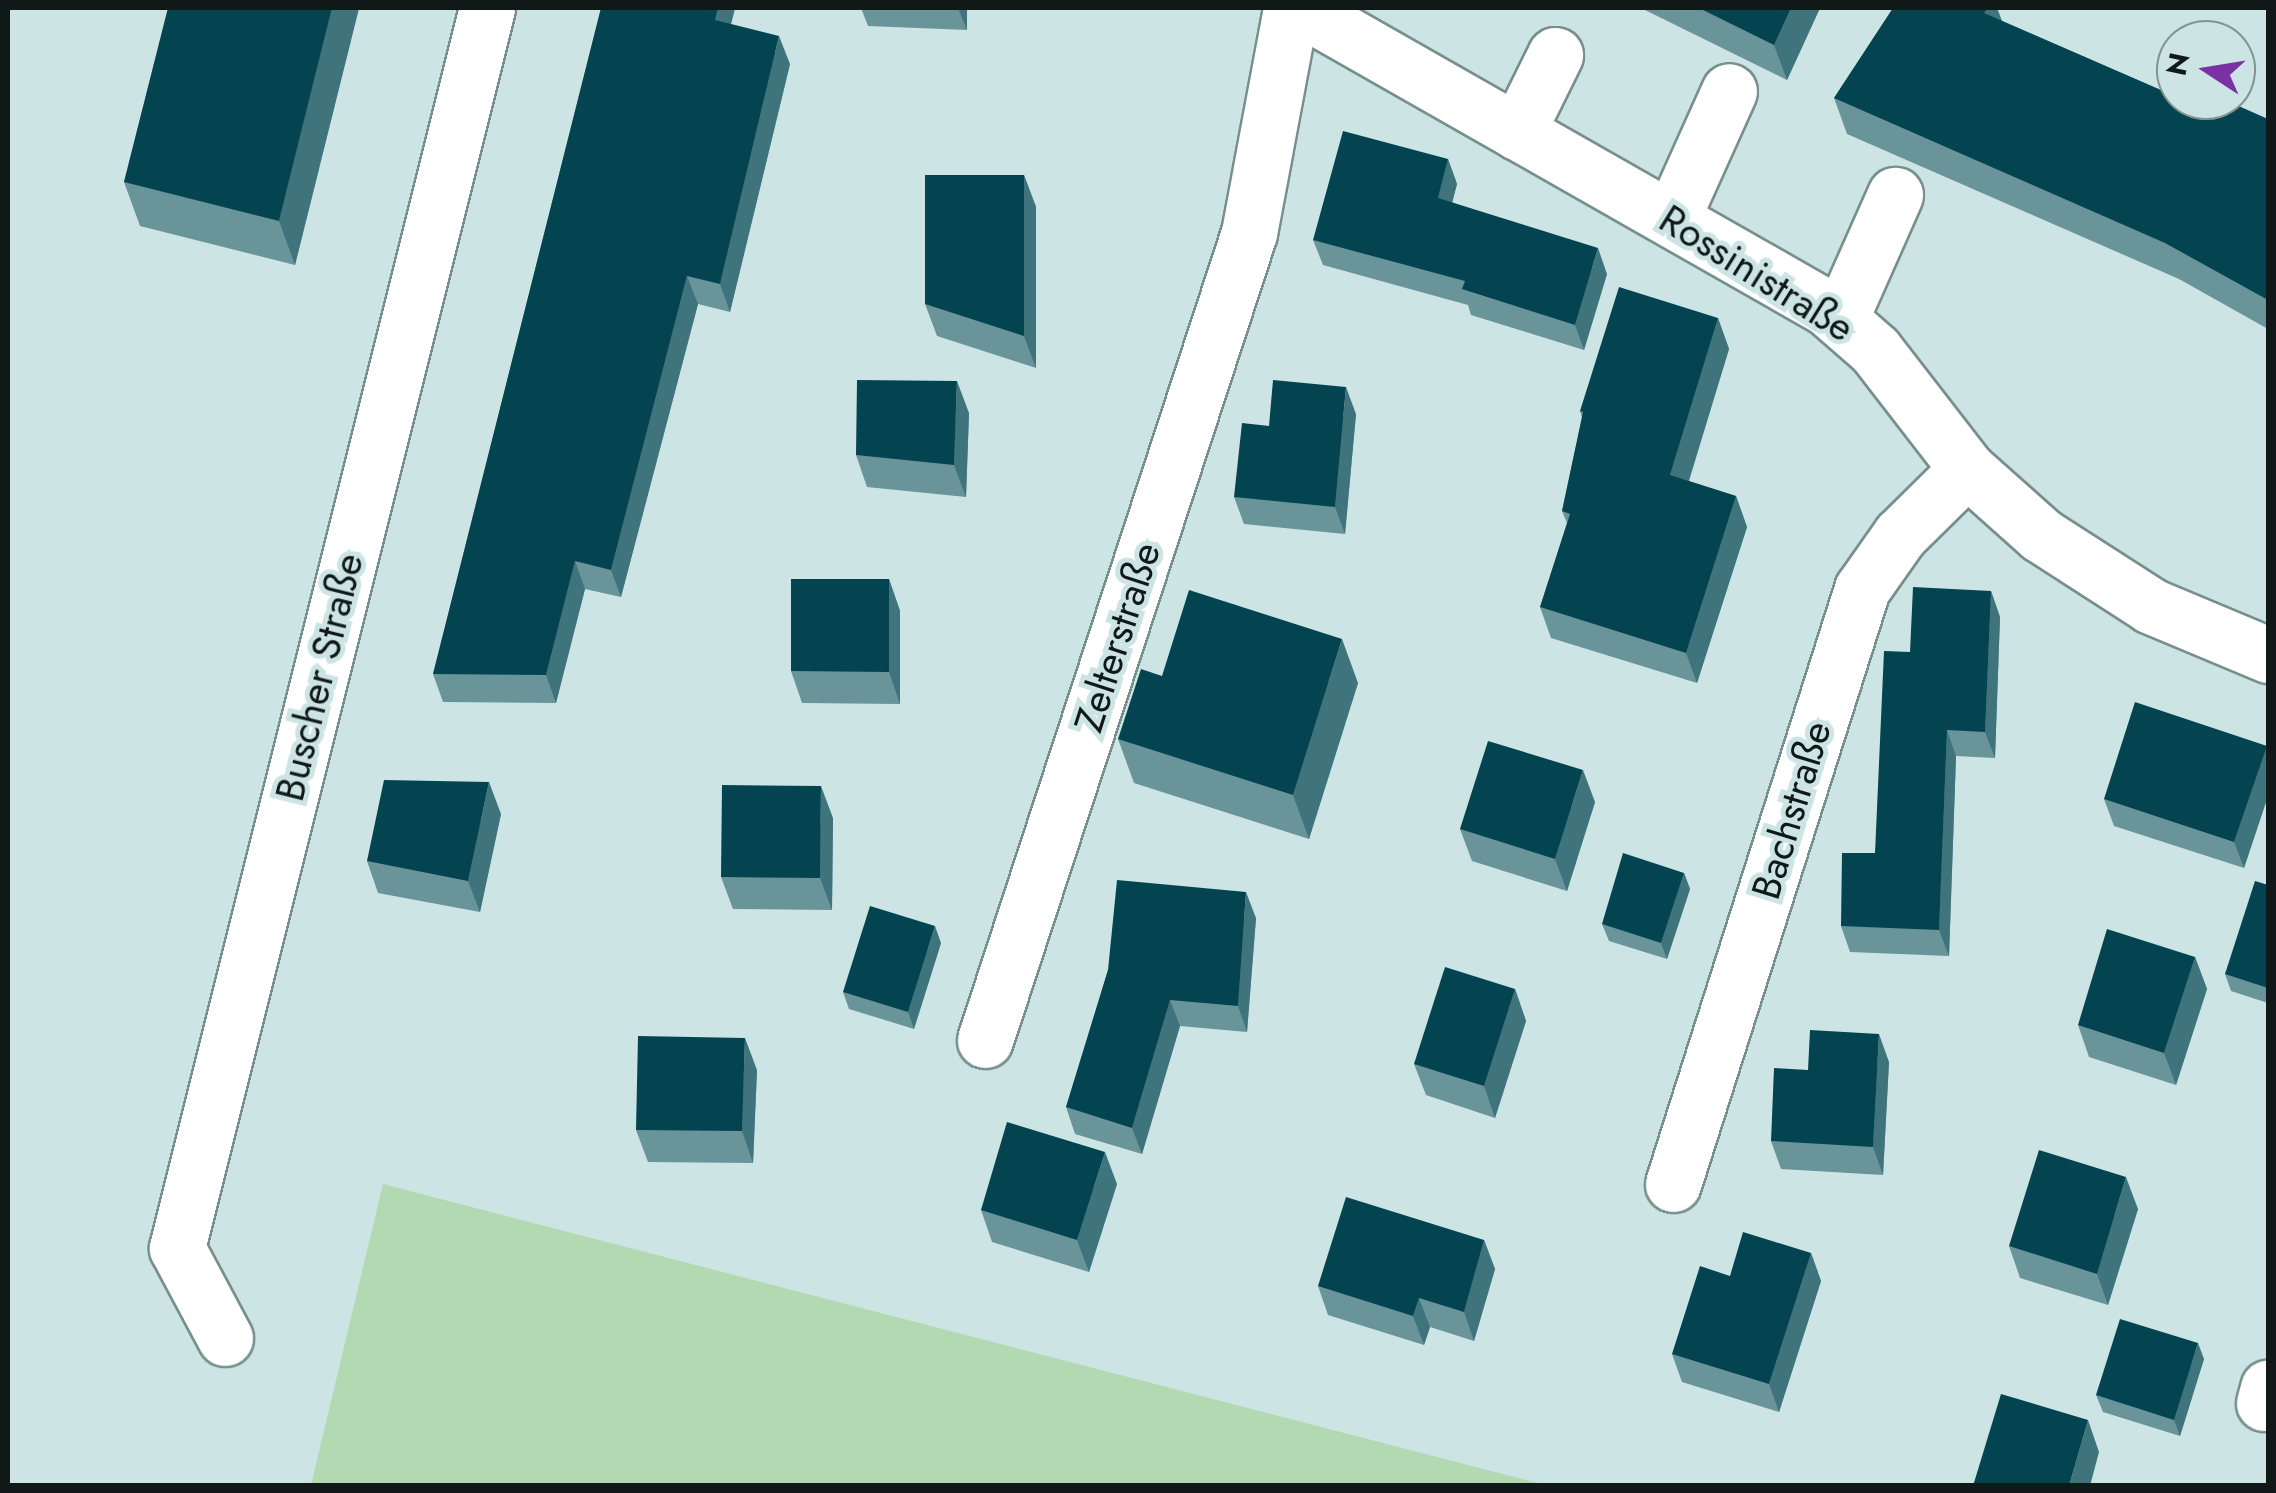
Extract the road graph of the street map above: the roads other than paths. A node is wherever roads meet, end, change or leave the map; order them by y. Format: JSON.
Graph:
{"nodes":[{"id":1,"x":487,"y":8,"type":"edge"},
{"id":2,"x":1292,"y":8,"type":"edge"},
{"id":3,"x":1300,"y":8,"type":"edge"},
{"id":4,"x":1556,"y":55,"type":"dead end"},
{"id":5,"x":1729,"y":91,"type":"dead end"},
{"id":6,"x":1517,"y":132,"type":"junction"},
{"id":7,"x":1895,"y":195,"type":"dead end"},
{"id":8,"x":1672,"y":218,"type":"junction"},
{"id":9,"x":1840,"y":319,"type":"junction"},
{"id":10,"x":1968,"y":470,"type":"junction"},
{"id":11,"x":2268,"y":656,"type":"edge"},
{"id":12,"x":986,"y":1040,"type":"dead end"},
{"id":13,"x":1673,"y":1184,"type":"dead end"},
{"id":14,"x":225,"y":1338,"type":"dead end"}],
"edges":[{"from":1,"to":14,"type":"street","name":"Buscher Straße"},
{"from":2,"to":12,"type":"street","name":"Zelterstraße"},
{"from":3,"to":6,"type":"street","name":"Rossinistraße"},
{"from":4,"to":6,"type":"street"},
{"from":5,"to":8,"type":"street"},
{"from":6,"to":8,"type":"street","name":"Rossinistraße"},
{"from":7,"to":9,"type":"street"},
{"from":8,"to":9,"type":"street","name":"Rossinistraße"},
{"from":9,"to":10,"type":"street","name":"Rossinistraße"},
{"from":10,"to":11,"type":"street","name":"Rossinistraße"},
{"from":10,"to":13,"type":"street","name":"Bachstraße"}]}
